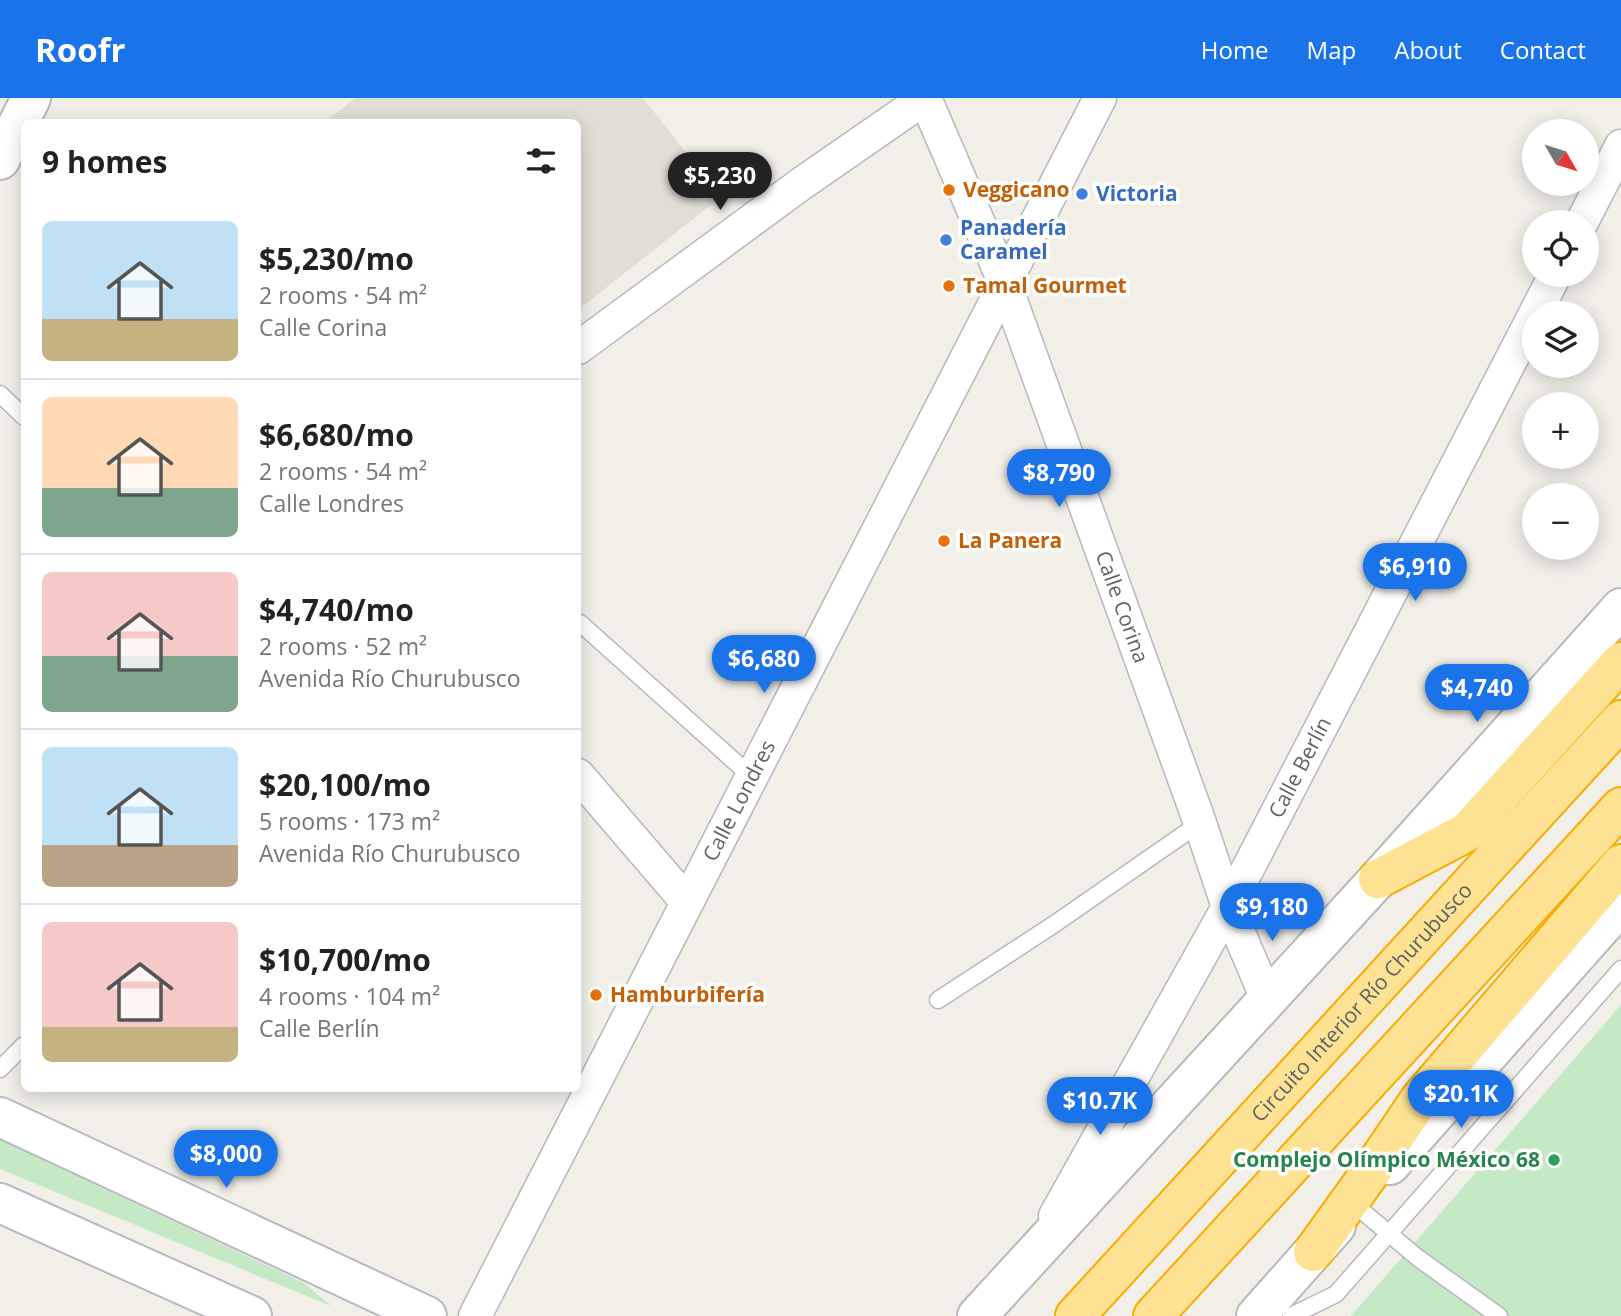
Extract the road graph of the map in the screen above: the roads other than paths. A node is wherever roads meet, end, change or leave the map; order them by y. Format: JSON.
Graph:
{"nodes":[{"id":1,"x":31,"y":98,"type":"edge"},
{"id":2,"x":925,"y":98,"type":"edge"},
{"id":3,"x":1100,"y":98,"type":"edge"},
{"id":4,"x":1621,"y":146,"type":"edge"},
{"id":5,"x":0,"y":160,"type":"edge"},
{"id":6,"x":1588,"y":210,"type":"edge"},
{"id":7,"x":1005,"y":284,"type":"junction"},
{"id":8,"x":1549,"y":287,"type":"edge"},
{"id":9,"x":581,"y":346,"type":"edge"},
{"id":10,"x":0,"y":394,"type":"edge"},
{"id":11,"x":21,"y":414,"type":"edge"},
{"id":12,"x":1621,"y":608,"type":"edge"},
{"id":13,"x":581,"y":624,"type":"edge"},
{"id":14,"x":1621,"y":662,"type":"edge"},
{"id":15,"x":1621,"y":720,"type":"edge"},
{"id":16,"x":752,"y":777,"type":"junction"},
{"id":17,"x":581,"y":778,"type":"edge"},
{"id":18,"x":1621,"y":807,"type":"edge"},
{"id":19,"x":1200,"y":823,"type":"junction"},
{"id":20,"x":1621,"y":863,"type":"edge"},
{"id":21,"x":1378,"y":879,"type":"junction"},
{"id":22,"x":687,"y":902,"type":"junction"},
{"id":23,"x":1621,"y":905,"type":"edge"},
{"id":24,"x":1228,"y":907,"type":"junction"},
{"id":25,"x":1621,"y":969,"type":"edge"},
{"id":26,"x":1267,"y":999,"type":"junction"},
{"id":27,"x":938,"y":1000,"type":"dead end"},
{"id":28,"x":21,"y":1048,"type":"edge"},
{"id":29,"x":0,"y":1069,"type":"edge"},
{"id":30,"x":0,"y":1117,"type":"edge"},
{"id":31,"x":0,"y":1203,"type":"edge"},
{"id":32,"x":1355,"y":1205,"type":"junction"},
{"id":33,"x":1390,"y":1233,"type":"junction"},
{"id":34,"x":1313,"y":1251,"type":"junction"},
{"id":35,"x":1034,"y":1254,"type":"junction"},
{"id":36,"x":252,"y":1316,"type":"edge"},
{"id":37,"x":427,"y":1316,"type":"edge"},
{"id":38,"x":475,"y":1316,"type":"edge"},
{"id":39,"x":977,"y":1316,"type":"edge"},
{"id":40,"x":1074,"y":1316,"type":"edge"},
{"id":41,"x":1153,"y":1316,"type":"edge"},
{"id":42,"x":1256,"y":1316,"type":"edge"},
{"id":43,"x":1291,"y":1316,"type":"edge"},
{"id":44,"x":1499,"y":1316,"type":"edge"}],
"edges":[{"from":1,"to":5,"type":"main road"},
{"from":2,"to":7,"type":"street","name":"Calle Corina"},
{"from":2,"to":9,"type":"street","name":"Calle Corina"},
{"from":3,"to":7,"type":"street","name":"Calle Londres"},
{"from":4,"to":6,"type":"street"},
{"from":7,"to":16,"type":"street","name":"Calle Londres"},
{"from":7,"to":19,"type":"street","name":"Calle Corina"},
{"from":8,"to":24,"type":"street","name":"Calle Berlín"},
{"from":10,"to":11,"type":"lane"},
{"from":12,"to":21,"type":"main road"},
{"from":13,"to":16,"type":"lane"},
{"from":14,"to":21,"type":"highway"},
{"from":15,"to":40,"type":"highway","name":"Circuito Interior Río Churubusco"},
{"from":16,"to":22,"type":"street","name":"Calle Londres"},
{"from":17,"to":22,"type":"street"},
{"from":18,"to":41,"type":"highway"},
{"from":19,"to":24,"type":"street","name":"Calle Corina"},
{"from":19,"to":27,"type":"lane"},
{"from":20,"to":34,"type":"highway"},
{"from":21,"to":26,"type":"main road"},
{"from":22,"to":38,"type":"street","name":"Calle Londres"},
{"from":23,"to":32,"type":"main road"},
{"from":24,"to":26,"type":"street","name":"Calle Corina"},
{"from":24,"to":35,"type":"street","name":"Calle Berlín"},
{"from":25,"to":33,"type":"lane"},
{"from":26,"to":35,"type":"main road"},
{"from":28,"to":29,"type":"lane"},
{"from":30,"to":37,"type":"main road"},
{"from":31,"to":36,"type":"main road"},
{"from":32,"to":33,"type":"lane"},
{"from":32,"to":34,"type":"main road"},
{"from":33,"to":43,"type":"lane"},
{"from":33,"to":44,"type":"lane"},
{"from":34,"to":42,"type":"main road"},
{"from":35,"to":39,"type":"main road"}]}
